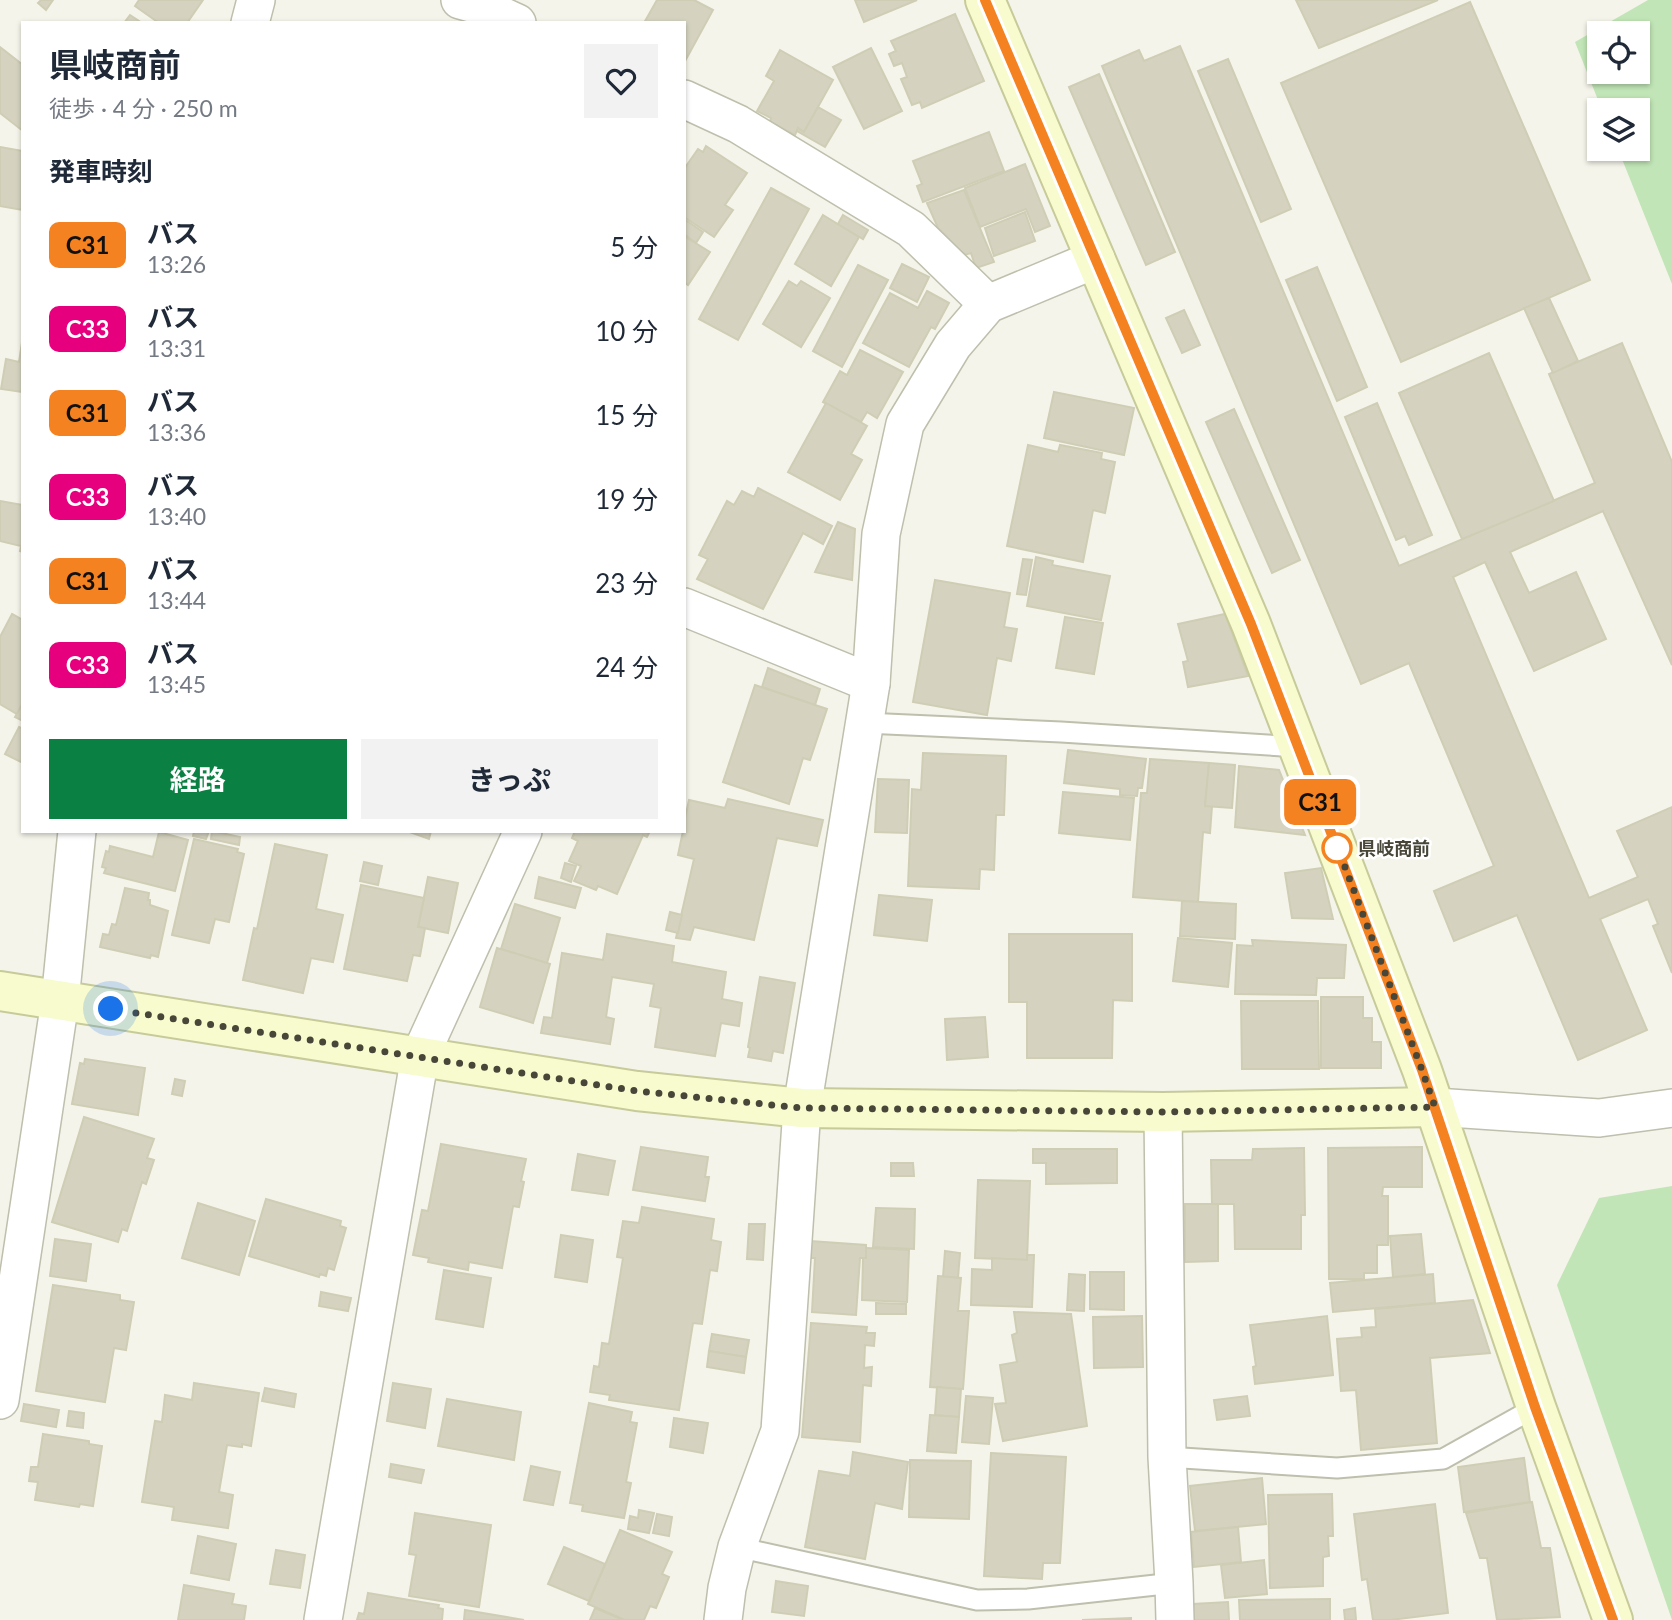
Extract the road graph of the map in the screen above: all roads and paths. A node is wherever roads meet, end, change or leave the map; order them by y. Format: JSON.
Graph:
{"nodes":[{"id":1,"x":256,"y":0,"type":"edge"},
{"id":2,"x":985,"y":0,"type":"edge"},
{"id":3,"x":473,"y":2,"type":"edge"},
{"id":4,"x":251,"y":21,"type":"edge"},
{"id":5,"x":513,"y":21,"type":"edge"},
{"id":6,"x":686,"y":100,"type":"edge"},
{"id":7,"x":1096,"y":258,"type":"junction"},
{"id":8,"x":988,"y":304,"type":"junction"},
{"id":9,"x":686,"y":608,"type":"edge"},
{"id":10,"x":871,"y":683,"type":"junction"},
{"id":11,"x":865,"y":723,"type":"junction"},
{"id":12,"x":1299,"y":747,"type":"junction"},
{"id":13,"x":77,"y":833,"type":"edge"},
{"id":14,"x":522,"y":833,"type":"edge"},
{"id":15,"x":0,"y":991,"type":"edge"},
{"id":16,"x":60,"y":1001,"type":"junction"},
{"id":17,"x":420,"y":1056,"type":"junction"},
{"id":18,"x":1435,"y":1107,"type":"junction"},
{"id":19,"x":802,"y":1108,"type":"junction"},
{"id":20,"x":1672,"y":1108,"type":"edge"},
{"id":21,"x":1163,"y":1112,"type":"junction"},
{"id":22,"x":0,"y":1400,"type":"edge"},
{"id":23,"x":1535,"y":1407,"type":"junction"},
{"id":24,"x":1167,"y":1457,"type":"junction"},
{"id":25,"x":737,"y":1547,"type":"junction"},
{"id":26,"x":1174,"y":1583,"type":"junction"},
{"id":27,"x":323,"y":1620,"type":"edge"},
{"id":28,"x":723,"y":1620,"type":"edge"},
{"id":29,"x":1175,"y":1620,"type":"edge"},
{"id":30,"x":1613,"y":1620,"type":"edge"}],
"edges":[{"from":1,"to":4,"type":"street"},
{"from":2,"to":7,"type":"street"},
{"from":3,"to":5,"type":"street"},
{"from":6,"to":8,"type":"street"},
{"from":7,"to":8,"type":"street"},
{"from":7,"to":12,"type":"street"},
{"from":8,"to":10,"type":"street"},
{"from":9,"to":10,"type":"street"},
{"from":10,"to":11,"type":"street"},
{"from":11,"to":12,"type":"lane"},
{"from":11,"to":19,"type":"street"},
{"from":12,"to":18,"type":"street"},
{"from":13,"to":16,"type":"street"},
{"from":14,"to":17,"type":"street"},
{"from":15,"to":16,"type":"street"},
{"from":16,"to":17,"type":"street"},
{"from":16,"to":22,"type":"street"},
{"from":17,"to":19,"type":"street"},
{"from":17,"to":27,"type":"street"},
{"from":18,"to":20,"type":"street"},
{"from":18,"to":21,"type":"street"},
{"from":18,"to":23,"type":"street"},
{"from":19,"to":21,"type":"street"},
{"from":19,"to":25,"type":"street"},
{"from":21,"to":24,"type":"street"},
{"from":23,"to":24,"type":"lane"},
{"from":23,"to":30,"type":"street"},
{"from":24,"to":26,"type":"street"},
{"from":25,"to":26,"type":"lane"},
{"from":25,"to":28,"type":"street"},
{"from":26,"to":29,"type":"street"}]}
